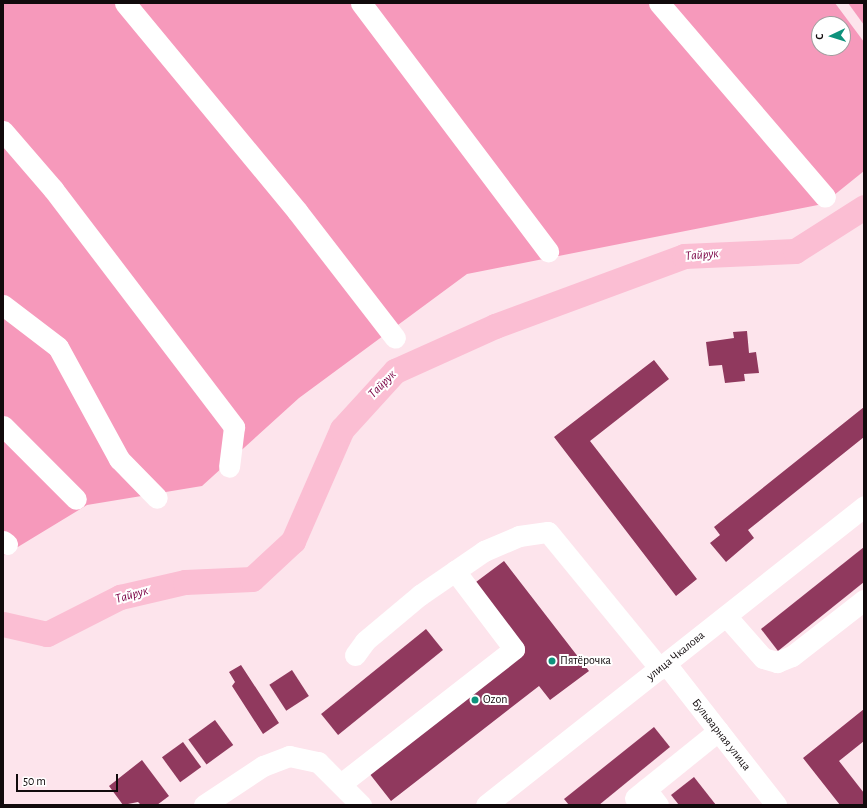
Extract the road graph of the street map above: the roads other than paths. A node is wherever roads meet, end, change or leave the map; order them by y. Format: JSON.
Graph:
{"nodes":[{"id":1,"x":125,"y":3,"type":"edge"},
{"id":2,"x":361,"y":3,"type":"edge"},
{"id":3,"x":659,"y":3,"type":"edge"},
{"id":4,"x":3,"y":131,"type":"edge"},
{"id":5,"x":825,"y":197,"type":"dead end"},
{"id":6,"x":548,"y":251,"type":"dead end"},
{"id":7,"x":3,"y":305,"type":"edge"},
{"id":8,"x":395,"y":338,"type":"dead end"},
{"id":9,"x":3,"y":426,"type":"edge"},
{"id":10,"x":229,"y":467,"type":"dead end"},
{"id":11,"x":157,"y":498,"type":"dead end"},
{"id":12,"x":76,"y":499,"type":"dead end"},
{"id":13,"x":864,"y":506,"type":"edge"},
{"id":14,"x":455,"y":571,"type":"junction"},
{"id":15,"x":864,"y":600,"type":"edge"},
{"id":16,"x":726,"y":616,"type":"junction"},
{"id":17,"x":355,"y":655,"type":"dead end"},
{"id":18,"x":663,"y":666,"type":"junction"},
{"id":19,"x":718,"y":731,"type":"junction"},
{"id":20,"x":342,"y":783,"type":"junction"},
{"id":21,"x":646,"y":797,"type":"edge"},
{"id":22,"x":204,"y":805,"type":"edge"},
{"id":23,"x":361,"y":805,"type":"edge"},
{"id":24,"x":486,"y":805,"type":"edge"},
{"id":25,"x":776,"y":805,"type":"edge"}],
"edges":[{"from":1,"to":8,"type":"street"},
{"from":2,"to":6,"type":"street"},
{"from":3,"to":5,"type":"street"},
{"from":4,"to":10,"type":"street"},
{"from":7,"to":11,"type":"street"},
{"from":9,"to":12,"type":"street"},
{"from":13,"to":16,"type":"street","name":"улица Чкалова"},
{"from":14,"to":17,"type":"street"},
{"from":14,"to":18,"type":"street","name":"Бульварная улица"},
{"from":14,"to":20,"type":"street"},
{"from":15,"to":16,"type":"street"},
{"from":16,"to":18,"type":"street","name":"улица Чкалова"},
{"from":18,"to":19,"type":"street","name":"Бульварная улица"},
{"from":18,"to":24,"type":"street","name":"улица Чкалова"},
{"from":19,"to":21,"type":"street"},
{"from":19,"to":25,"type":"street","name":"Бульварная улица"},
{"from":20,"to":22,"type":"street"},
{"from":20,"to":23,"type":"street"}]}
